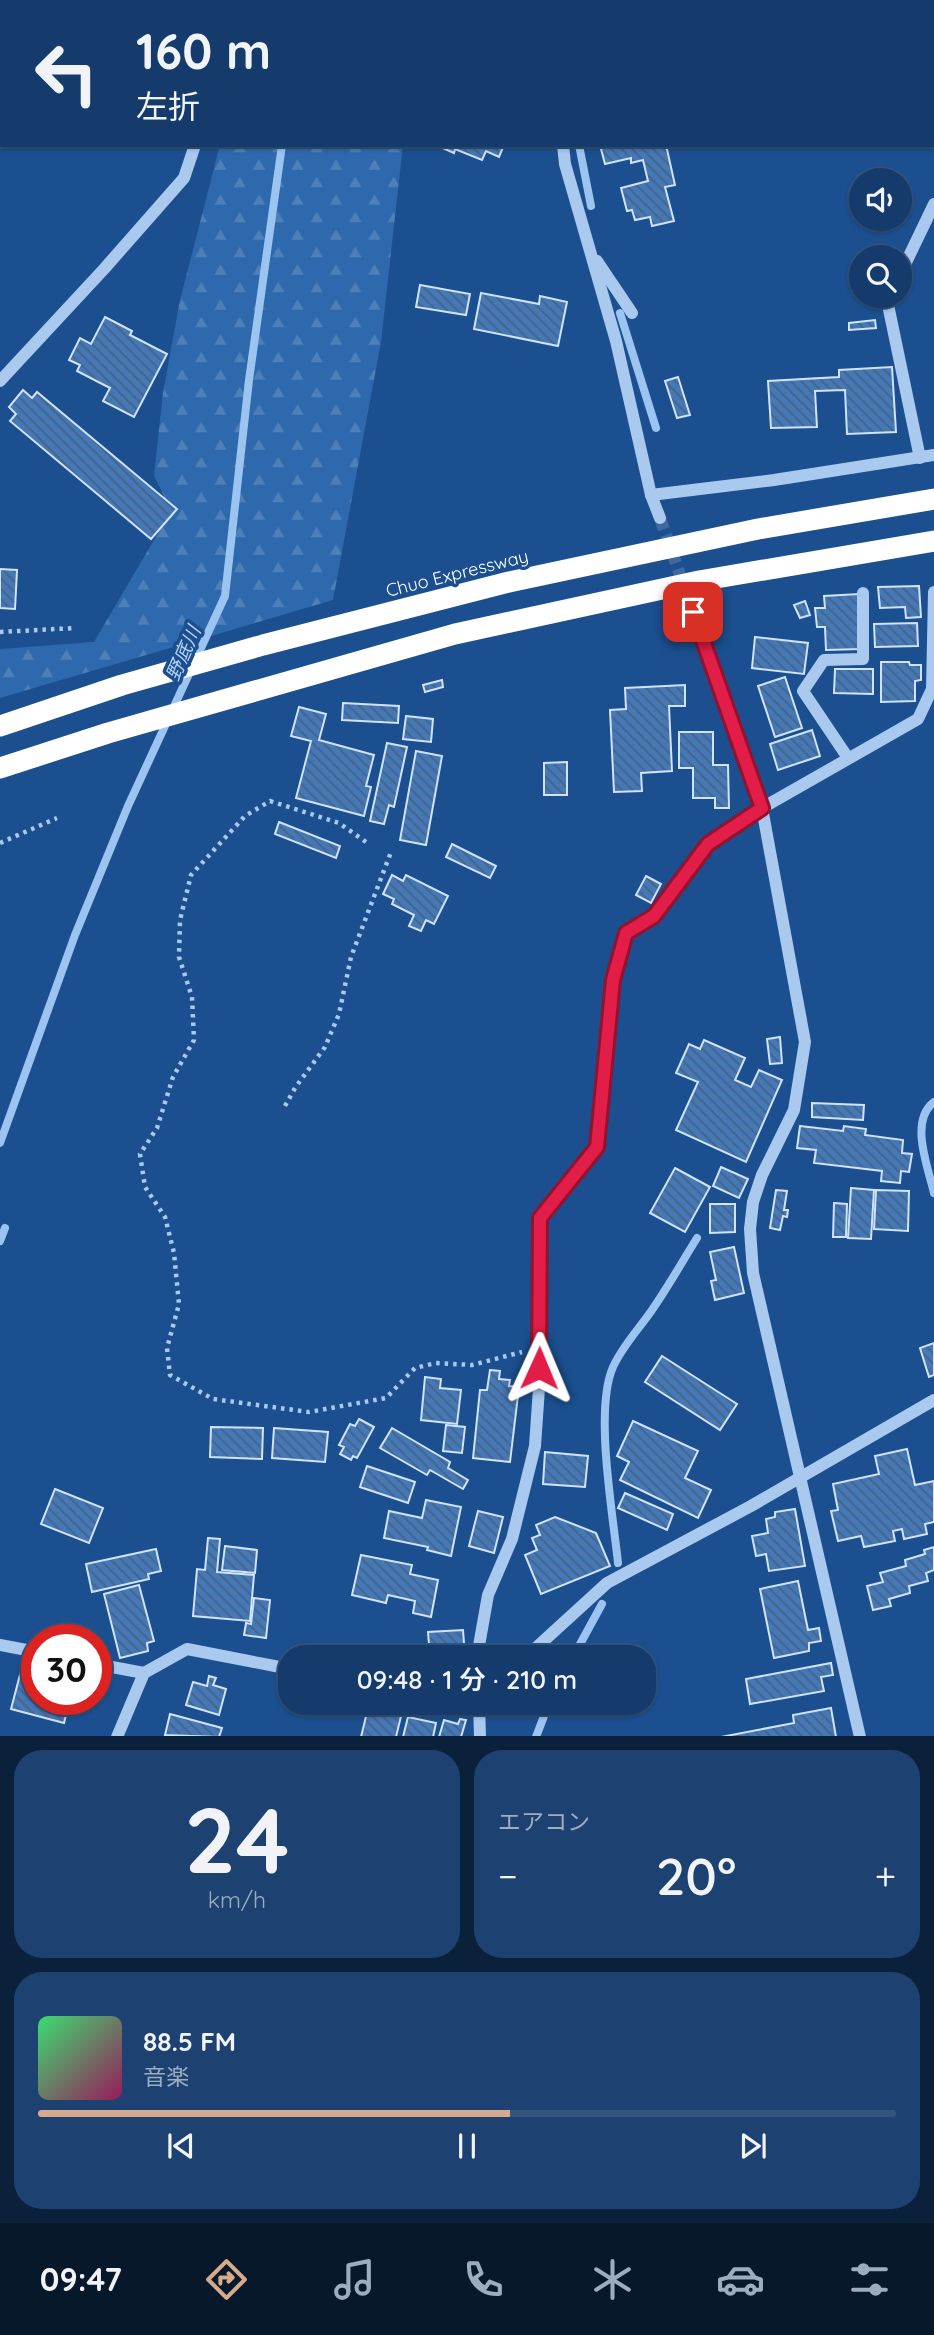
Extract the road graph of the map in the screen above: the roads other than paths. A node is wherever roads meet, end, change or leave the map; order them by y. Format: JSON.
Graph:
{"nodes":[{"id":1,"x":194,"y":147,"type":"edge"},
{"id":2,"x":563,"y":147,"type":"edge"},
{"id":3,"x":934,"y":204,"type":"edge"},
{"id":4,"x":912,"y":250,"type":"edge"},
{"id":5,"x":591,"y":253,"type":"junction"},
{"id":6,"x":889,"y":308,"type":"edge"},
{"id":7,"x":632,"y":313,"type":"dead end"},
{"id":8,"x":0,"y":381,"type":"edge"},
{"id":9,"x":934,"y":455,"type":"edge"},
{"id":10,"x":920,"y":458,"type":"junction"},
{"id":11,"x":652,"y":495,"type":"junction"},
{"id":12,"x":934,"y":499,"type":"edge"},
{"id":13,"x":660,"y":518,"type":"tunnel mouth"},
{"id":14,"x":934,"y":541,"type":"edge"},
{"id":15,"x":934,"y":592,"type":"edge"},
{"id":16,"x":863,"y":593,"type":"dead end"},
{"id":17,"x":693,"y":612,"type":"tunnel mouth"},
{"id":18,"x":0,"y":726,"type":"edge"},
{"id":19,"x":848,"y":758,"type":"junction"},
{"id":20,"x":0,"y":768,"type":"edge"},
{"id":21,"x":762,"y":808,"type":"junction"},
{"id":22,"x":934,"y":1400,"type":"edge"},
{"id":23,"x":801,"y":1478,"type":"junction"},
{"id":24,"x":0,"y":1645,"type":"edge"},
{"id":25,"x":479,"y":1645,"type":"edge"},
{"id":26,"x":539,"y":1645,"type":"edge"},
{"id":27,"x":21,"y":1649,"type":"edge"},
{"id":28,"x":112,"y":1667,"type":"edge"},
{"id":29,"x":278,"y":1667,"type":"edge"},
{"id":30,"x":144,"y":1673,"type":"junction"},
{"id":31,"x":479,"y":1715,"type":"edge"},
{"id":32,"x":117,"y":1736,"type":"edge"},
{"id":33,"x":480,"y":1736,"type":"edge"},
{"id":34,"x":860,"y":1736,"type":"edge"}],
"edges":[{"from":1,"to":8,"type":"street"},
{"from":2,"to":5,"type":"street"},
{"from":3,"to":4,"type":"street"},
{"from":5,"to":7,"type":"street"},
{"from":5,"to":11,"type":"street"},
{"from":6,"to":10,"type":"street"},
{"from":9,"to":10,"type":"street"},
{"from":10,"to":11,"type":"street"},
{"from":11,"to":13,"type":"street"},
{"from":12,"to":18,"type":"highway","name":"Chuo Expressway"},
{"from":14,"to":20,"type":"highway"},
{"from":15,"to":19,"type":"street"},
{"from":16,"to":19,"type":"street"},
{"from":17,"to":21,"type":"street"},
{"from":19,"to":21,"type":"street"},
{"from":21,"to":23,"type":"street"},
{"from":21,"to":25,"type":"street"},
{"from":22,"to":23,"type":"street"},
{"from":23,"to":26,"type":"street"},
{"from":23,"to":34,"type":"street"},
{"from":24,"to":27,"type":"street"},
{"from":28,"to":30,"type":"street"},
{"from":29,"to":30,"type":"street"},
{"from":30,"to":32,"type":"street"},
{"from":31,"to":33,"type":"street"}]}
